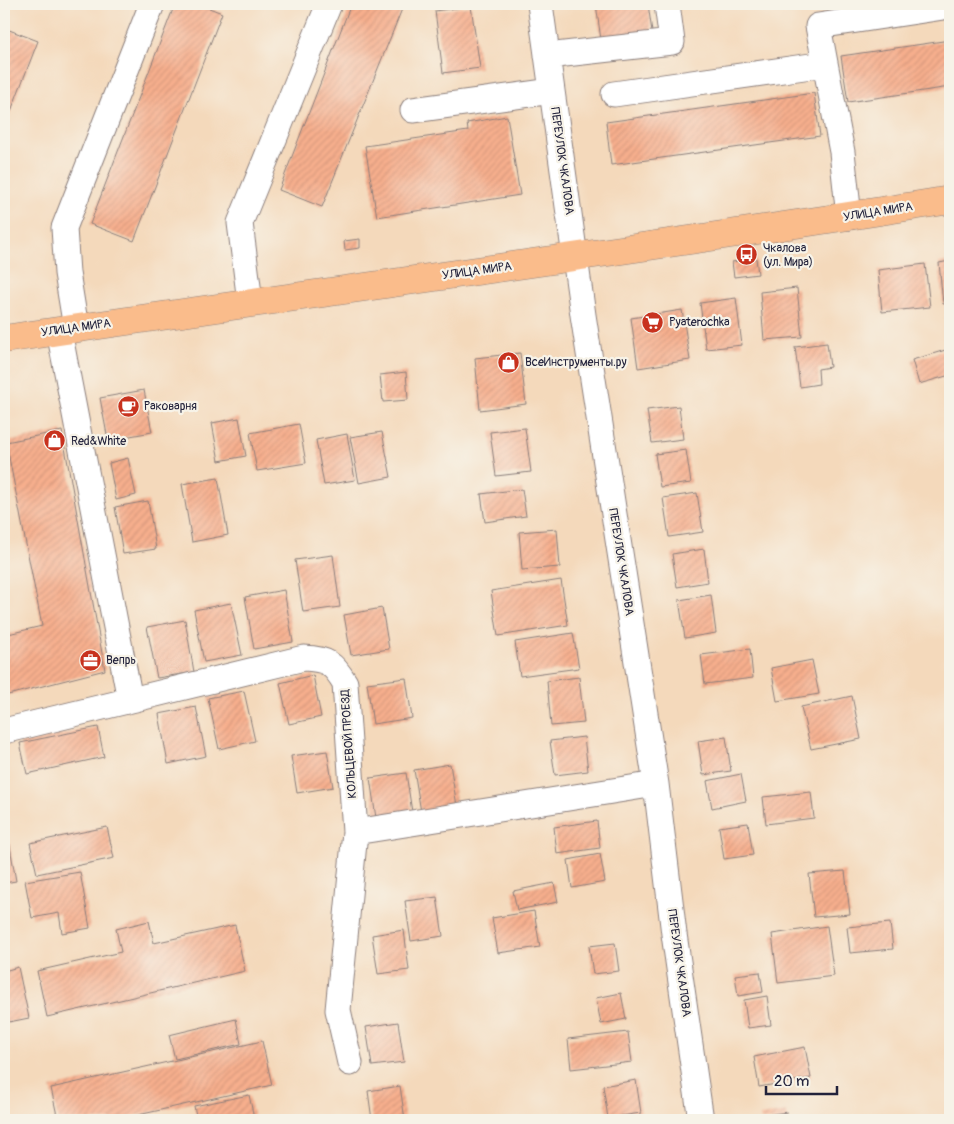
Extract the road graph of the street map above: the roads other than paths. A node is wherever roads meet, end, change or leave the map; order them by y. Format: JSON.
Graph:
{"nodes":[{"id":1,"x":152,"y":4,"type":"edge"},
{"id":2,"x":329,"y":4,"type":"edge"},
{"id":3,"x":540,"y":4,"type":"edge"},
{"id":4,"x":667,"y":4,"type":"edge"},
{"id":5,"x":950,"y":6,"type":"edge"},
{"id":6,"x":547,"y":56,"type":"junction"},
{"id":7,"x":825,"y":64,"type":"junction"},
{"id":8,"x":552,"y":91,"type":"junction"},
{"id":9,"x":614,"y":94,"type":"dead end"},
{"id":10,"x":412,"y":110,"type":"dead end"},
{"id":11,"x":950,"y":200,"type":"edge"},
{"id":12,"x":850,"y":217,"type":"junction"},
{"id":13,"x":576,"y":257,"type":"junction"},
{"id":14,"x":250,"y":302,"type":"junction"},
{"id":15,"x":67,"y":329,"type":"junction"},
{"id":16,"x":4,"y":339,"type":"edge"},
{"id":17,"x":130,"y":700,"type":"junction"},
{"id":18,"x":4,"y":731,"type":"edge"},
{"id":19,"x":656,"y":784,"type":"junction"},
{"id":20,"x":355,"y":832,"type":"junction"},
{"id":21,"x":350,"y":1063,"type":"dead end"},
{"id":22,"x":701,"y":1120,"type":"edge"}],
"edges":[{"from":1,"to":15,"type":"street"},
{"from":2,"to":14,"type":"street"},
{"from":3,"to":6,"type":"street","name":"ПЕРЕУЛОК ЧКАЛОВА"},
{"from":4,"to":6,"type":"street"},
{"from":5,"to":7,"type":"street"},
{"from":6,"to":8,"type":"street","name":"ПЕРЕУЛОК ЧКАЛОВА"},
{"from":7,"to":9,"type":"street"},
{"from":7,"to":12,"type":"street"},
{"from":8,"to":10,"type":"street"},
{"from":8,"to":13,"type":"street","name":"ПЕРЕУЛОК ЧКАЛОВА"},
{"from":11,"to":12,"type":"main road","name":"УЛИЦА МИРА"},
{"from":12,"to":13,"type":"main road","name":"УЛИЦА МИРА"},
{"from":13,"to":14,"type":"main road","name":"УЛИЦА МИРА"},
{"from":13,"to":19,"type":"street","name":"ПЕРЕУЛОК ЧКАЛОВА"},
{"from":14,"to":15,"type":"main road","name":"УЛИЦА МИРА"},
{"from":15,"to":16,"type":"main road","name":"УЛИЦА МИРА"},
{"from":15,"to":17,"type":"street"},
{"from":17,"to":18,"type":"street","name":"КОЛЬЦЕВОЙ ПРОЕЗД"},
{"from":17,"to":20,"type":"street","name":"КОЛЬЦЕВОЙ ПРОЕЗД"},
{"from":19,"to":20,"type":"street"},
{"from":19,"to":22,"type":"street","name":"ПЕРЕУЛОК ЧКАЛОВА"},
{"from":20,"to":21,"type":"street","name":"КОЛЬЦЕВОЙ ПРОЕЗД"}]}
